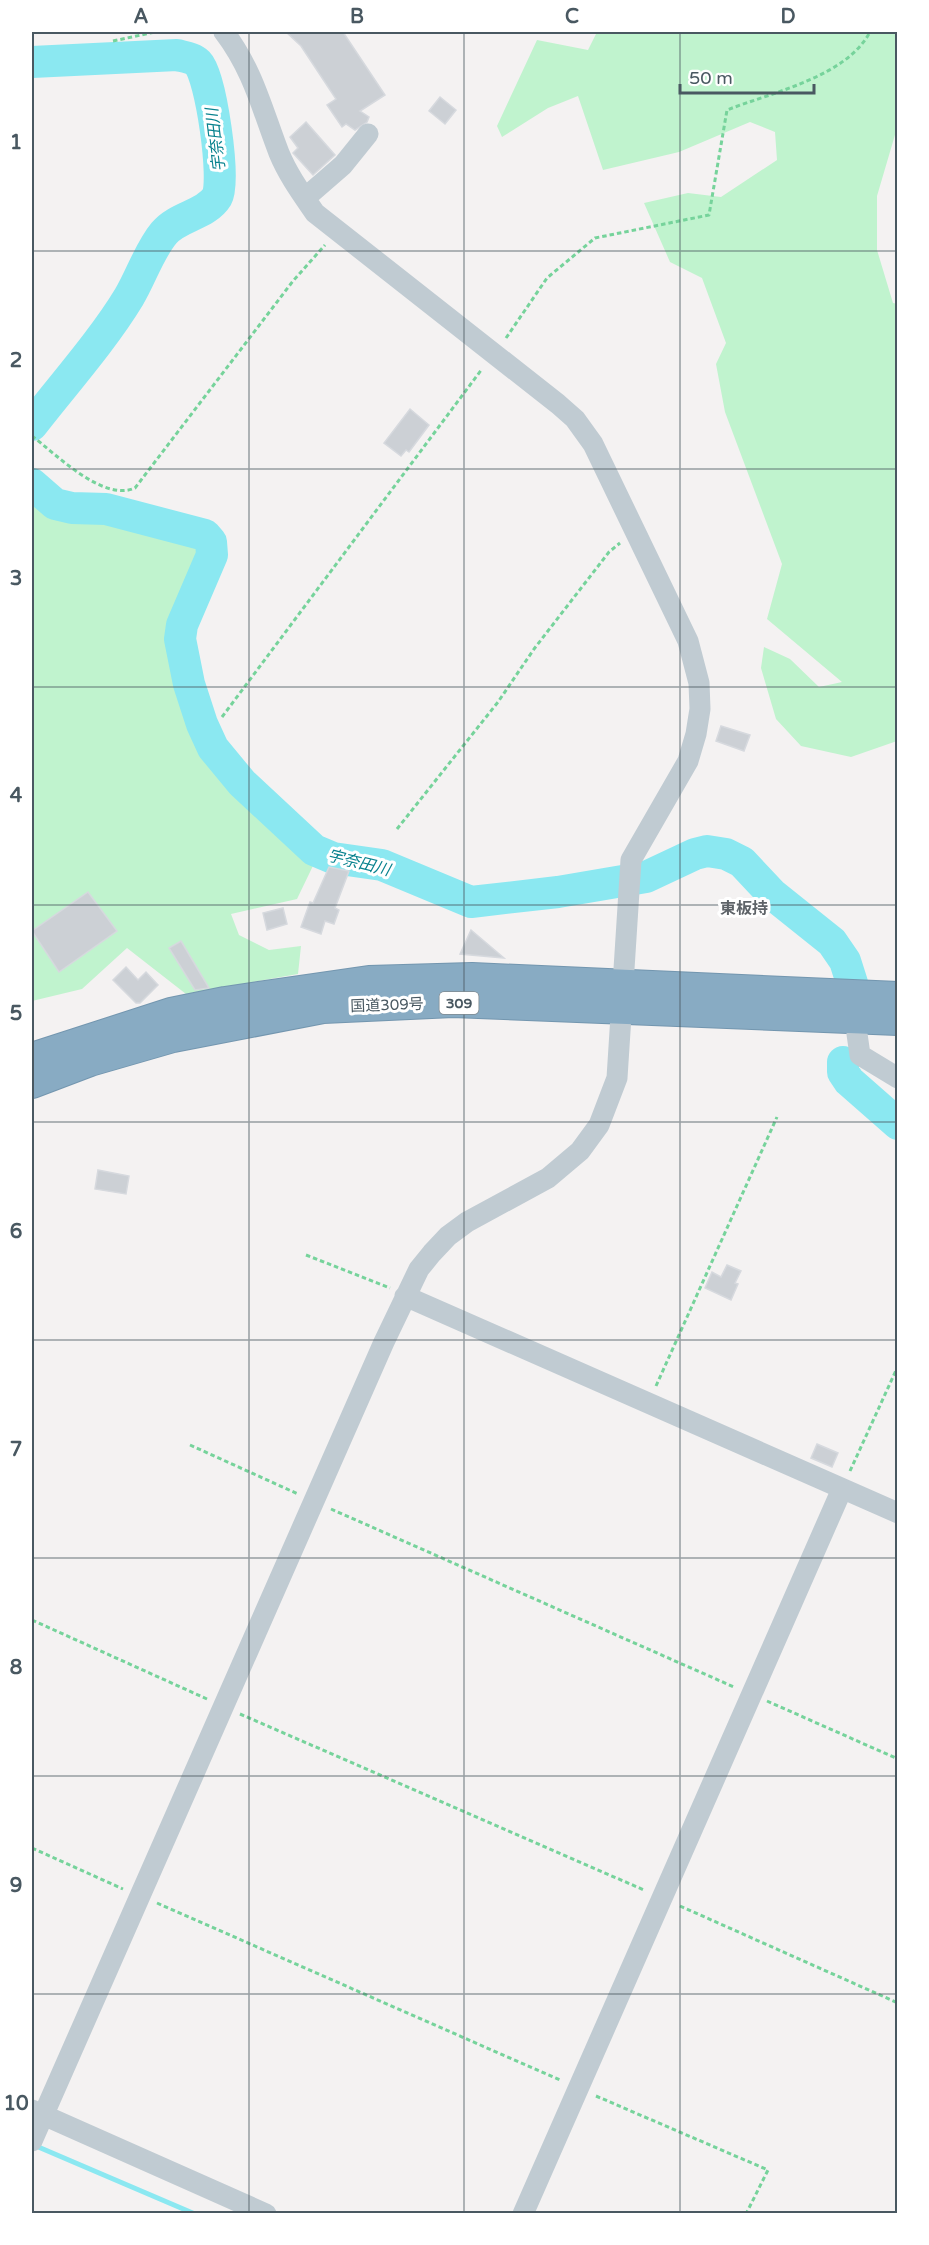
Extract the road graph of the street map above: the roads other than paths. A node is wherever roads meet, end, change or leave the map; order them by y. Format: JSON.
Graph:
{"nodes":[{"id":1,"x":224,"y":32,"type":"edge"},
{"id":2,"x":368,"y":135,"type":"dead end"},
{"id":3,"x":305,"y":198,"type":"junction"},
{"id":4,"x":623,"y":996,"type":"junction"},
{"id":5,"x":897,"y":997,"type":"edge"},
{"id":6,"x":859,"y":1007,"type":"junction"},
{"id":7,"x":897,"y":1020,"type":"edge"},
{"id":8,"x":32,"y":1058,"type":"edge"},
{"id":9,"x":897,"y":1078,"type":"edge"},
{"id":10,"x":32,"y":1083,"type":"edge"},
{"id":11,"x":405,"y":1296,"type":"junction"},
{"id":12,"x":842,"y":1489,"type":"junction"},
{"id":13,"x":897,"y":1513,"type":"edge"},
{"id":14,"x":37,"y":2113,"type":"edge"},
{"id":15,"x":32,"y":2141,"type":"edge"},
{"id":16,"x":266,"y":2214,"type":"edge"},
{"id":17,"x":523,"y":2214,"type":"edge"}],
"edges":[{"from":1,"to":3,"type":"street"},
{"from":2,"to":3,"type":"street"},
{"from":3,"to":4,"type":"street"},
{"from":4,"to":6,"type":"highway","name":"国道309号","number":"309"},
{"from":4,"to":8,"type":"highway","name":"国道309号","number":"309"},
{"from":4,"to":10,"type":"highway","name":"国道309号","number":"309"},
{"from":4,"to":11,"type":"street"},
{"from":5,"to":6,"type":"highway","name":"国道309号","number":"309"},
{"from":6,"to":7,"type":"highway","name":"国道309号","number":"309"},
{"from":6,"to":9,"type":"street"},
{"from":11,"to":12,"type":"street"},
{"from":11,"to":14,"type":"street"},
{"from":12,"to":13,"type":"street"},
{"from":12,"to":17,"type":"street"},
{"from":14,"to":15,"type":"street"},
{"from":14,"to":16,"type":"street"}]}
